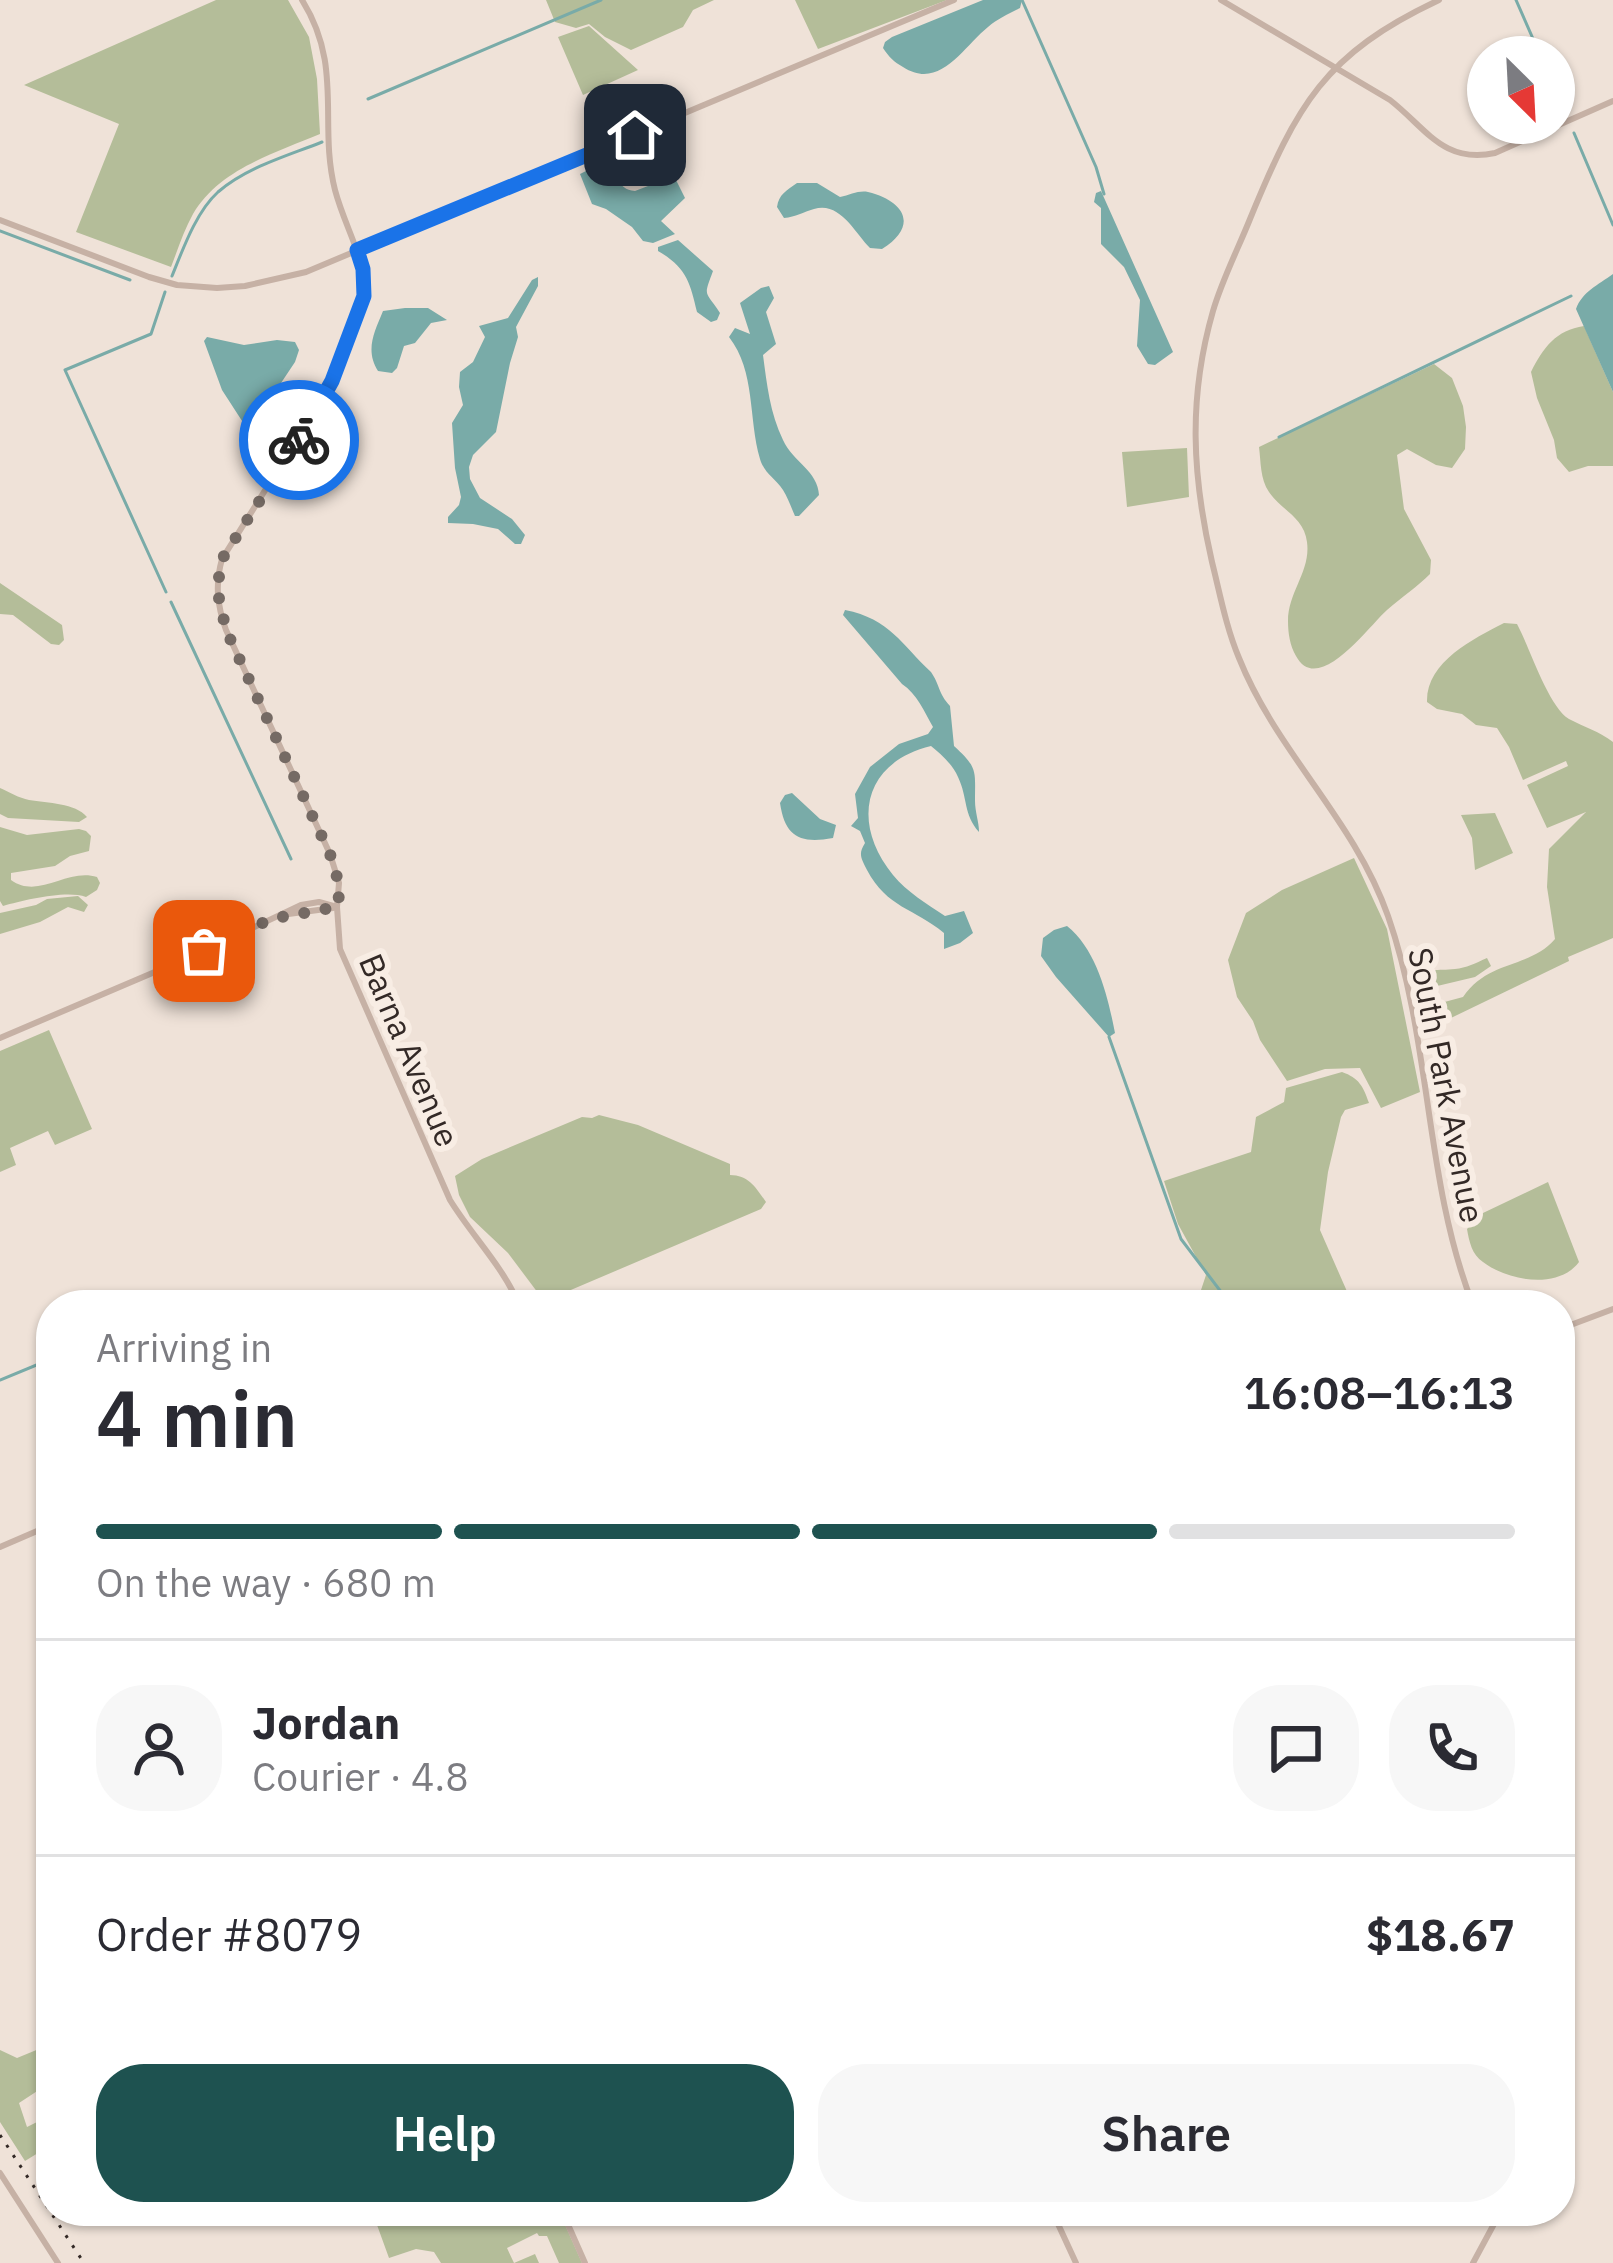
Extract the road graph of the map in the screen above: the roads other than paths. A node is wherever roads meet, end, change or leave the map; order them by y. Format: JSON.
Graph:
{"nodes":[{"id":1,"x":302,"y":0,"type":"edge"},
{"id":2,"x":954,"y":0,"type":"edge"},
{"id":3,"x":1221,"y":0,"type":"edge"},
{"id":4,"x":1439,"y":0,"type":"edge"},
{"id":5,"x":1335,"y":66,"type":"junction"},
{"id":6,"x":1613,"y":101,"type":"edge"},
{"id":7,"x":0,"y":220,"type":"edge"},
{"id":8,"x":357,"y":250,"type":"junction"},
{"id":9,"x":337,"y":907,"type":"junction"},
{"id":10,"x":0,"y":1038,"type":"edge"},
{"id":11,"x":511,"y":1290,"type":"edge"},
{"id":12,"x":1468,"y":1290,"type":"edge"},
{"id":13,"x":1613,"y":1310,"type":"edge"},
{"id":14,"x":1575,"y":1324,"type":"edge"},
{"id":15,"x":36,"y":1531,"type":"edge"},
{"id":16,"x":0,"y":1547,"type":"edge"},
{"id":17,"x":0,"y":2173,"type":"edge"},
{"id":18,"x":569,"y":2226,"type":"edge"},
{"id":19,"x":1059,"y":2226,"type":"edge"},
{"id":20,"x":1493,"y":2226,"type":"edge"},
{"id":21,"x":58,"y":2263,"type":"edge"},
{"id":22,"x":585,"y":2263,"type":"edge"},
{"id":23,"x":1076,"y":2263,"type":"edge"},
{"id":24,"x":1473,"y":2263,"type":"edge"}],
"edges":[{"from":1,"to":8,"type":"street","name":"Barna Avenue"},
{"from":2,"to":8,"type":"street"},
{"from":3,"to":5,"type":"street"},
{"from":4,"to":5,"type":"street","name":"South Park Avenue"},
{"from":5,"to":6,"type":"street"},
{"from":5,"to":12,"type":"street","name":"South Park Avenue"},
{"from":7,"to":8,"type":"street"},
{"from":8,"to":9,"type":"street","name":"Barna Avenue"},
{"from":9,"to":10,"type":"street"},
{"from":9,"to":11,"type":"street","name":"Barna Avenue"},
{"from":13,"to":14,"type":"street"},
{"from":15,"to":16,"type":"street"},
{"from":17,"to":21,"type":"street"},
{"from":18,"to":22,"type":"street"},
{"from":19,"to":23,"type":"street"},
{"from":20,"to":24,"type":"street"}]}
